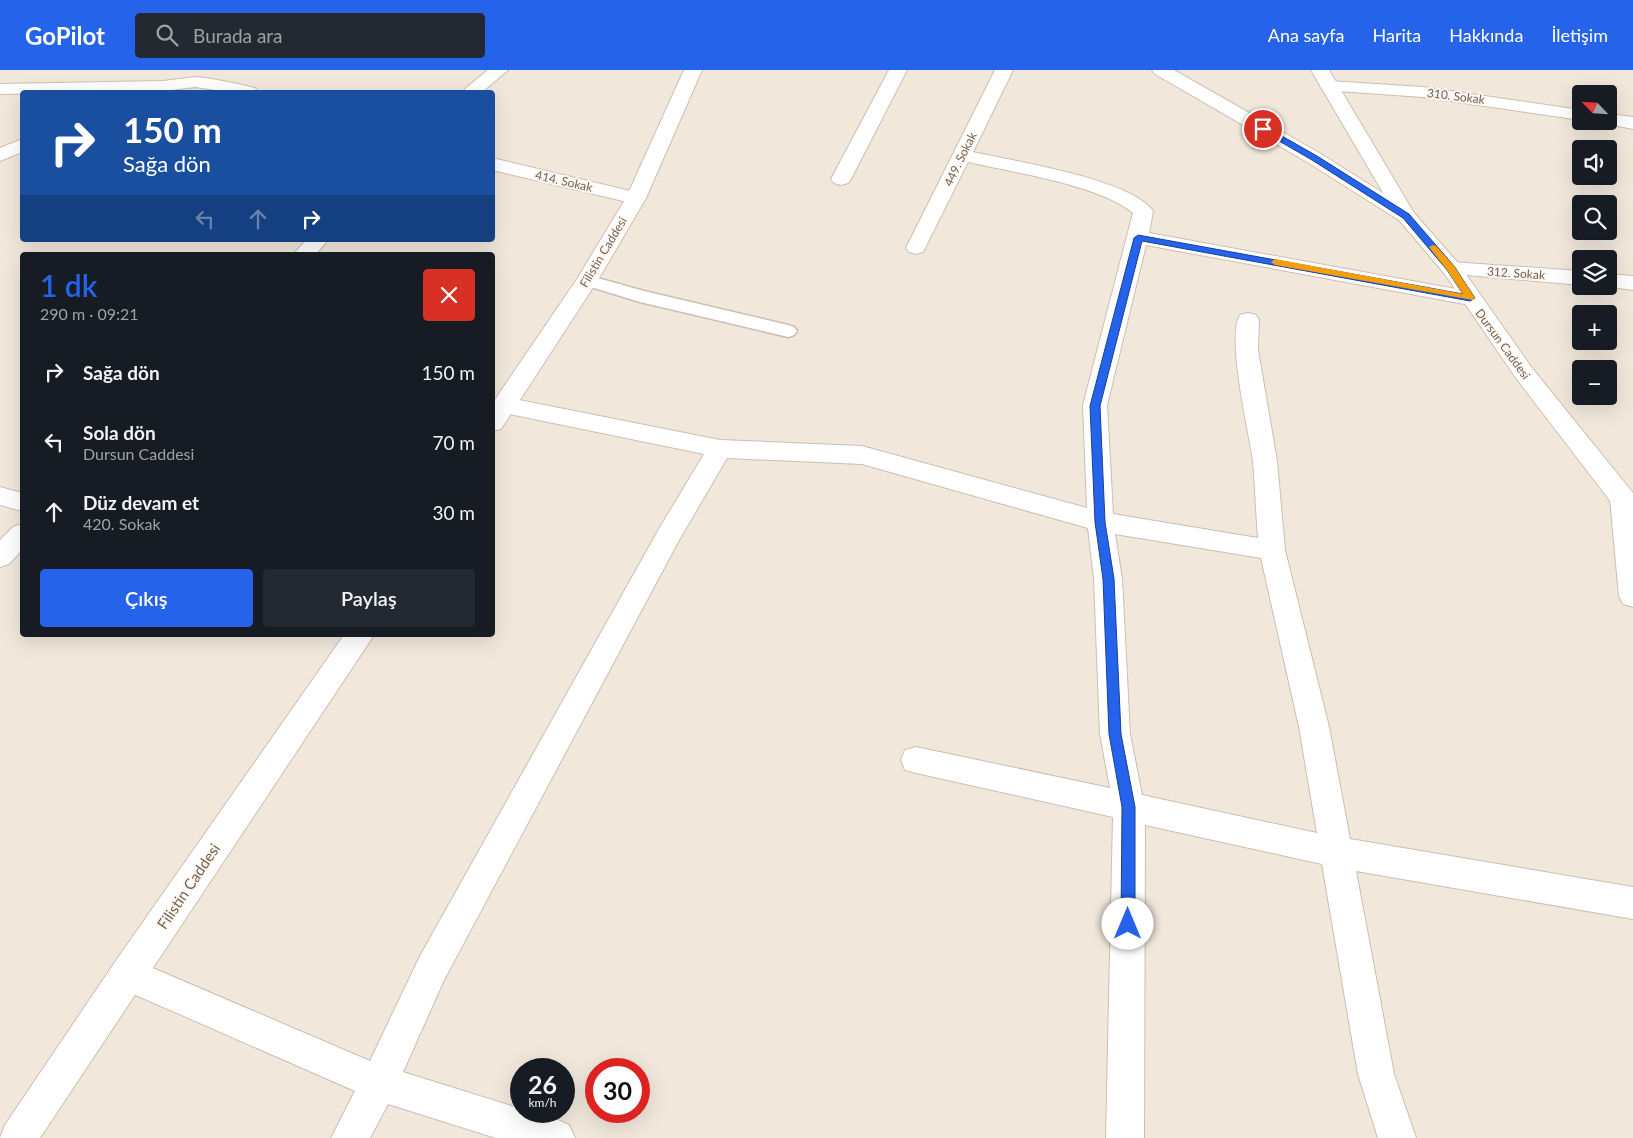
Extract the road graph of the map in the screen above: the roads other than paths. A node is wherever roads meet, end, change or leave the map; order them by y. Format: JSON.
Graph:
{"nodes":[{"id":1,"x":235,"y":70,"type":"edge"},
{"id":2,"x":499,"y":70,"type":"edge"},
{"id":3,"x":693,"y":70,"type":"edge"},
{"id":4,"x":898,"y":70,"type":"edge"},
{"id":5,"x":1004,"y":70,"type":"edge"},
{"id":6,"x":1161,"y":70,"type":"edge"},
{"id":7,"x":1324,"y":78,"type":"edge"},
{"id":8,"x":212,"y":88,"type":"edge"},
{"id":9,"x":0,"y":89,"type":"edge"},
{"id":10,"x":155,"y":89,"type":"edge"},
{"id":11,"x":230,"y":90,"type":"edge"},
{"id":12,"x":474,"y":90,"type":"edge"},
{"id":13,"x":1572,"y":114,"type":"edge"},
{"id":14,"x":1618,"y":120,"type":"edge"},
{"id":15,"x":1633,"y":123,"type":"edge"},
{"id":16,"x":20,"y":146,"type":"edge"},
{"id":17,"x":0,"y":155,"type":"edge"},
{"id":18,"x":962,"y":155,"type":"junction"},
{"id":19,"x":495,"y":165,"type":"edge"},
{"id":20,"x":841,"y":179,"type":"dead end"},
{"id":21,"x":636,"y":198,"type":"junction"},
{"id":22,"x":1406,"y":216,"type":"junction"},
{"id":23,"x":1138,"y":238,"type":"junction"},
{"id":24,"x":316,"y":242,"type":"edge"},
{"id":25,"x":916,"y":248,"type":"dead end"},
{"id":26,"x":306,"y":252,"type":"edge"},
{"id":27,"x":1450,"y":268,"type":"junction"},
{"id":28,"x":1572,"y":277,"type":"edge"},
{"id":29,"x":587,"y":280,"type":"junction"},
{"id":30,"x":1617,"y":282,"type":"edge"},
{"id":31,"x":1633,"y":283,"type":"edge"},
{"id":32,"x":1470,"y":298,"type":"junction"},
{"id":33,"x":1248,"y":320,"type":"dead end"},
{"id":34,"x":788,"y":332,"type":"dead end"},
{"id":35,"x":498,"y":414,"type":"edge"},
{"id":36,"x":720,"y":449,"type":"junction"},
{"id":37,"x":0,"y":496,"type":"edge"},
{"id":38,"x":20,"y":501,"type":"edge"},
{"id":39,"x":1628,"y":504,"type":"edge"},
{"id":40,"x":1100,"y":522,"type":"junction"},
{"id":41,"x":20,"y":536,"type":"edge"},
{"id":42,"x":1272,"y":550,"type":"junction"},
{"id":43,"x":0,"y":556,"type":"edge"},
{"id":44,"x":1633,"y":596,"type":"edge"},
{"id":45,"x":359,"y":637,"type":"edge"},
{"id":46,"x":916,"y":760,"type":"dead end"},
{"id":47,"x":1129,"y":807,"type":"junction"},
{"id":48,"x":1335,"y":852,"type":"junction"},
{"id":49,"x":1633,"y":902,"type":"edge"},
{"id":50,"x":127,"y":974,"type":"junction"},
{"id":51,"x":379,"y":1083,"type":"junction"},
{"id":52,"x":18,"y":1138,"type":"edge"},
{"id":53,"x":350,"y":1138,"type":"edge"},
{"id":54,"x":556,"y":1138,"type":"edge"},
{"id":55,"x":1125,"y":1138,"type":"edge"},
{"id":56,"x":1397,"y":1138,"type":"edge"}],
"edges":[{"from":1,"to":8,"type":"street"},
{"from":2,"to":12,"type":"street"},
{"from":3,"to":21,"type":"street","name":"Filistin Caddesi"},
{"from":4,"to":20,"type":"street"},
{"from":5,"to":18,"type":"street","name":"449. Sokak"},
{"from":6,"to":22,"type":"street"},
{"from":7,"to":13,"type":"street","name":"310. Sokak"},
{"from":7,"to":22,"type":"street","name":"Dursun Caddesi"},
{"from":8,"to":10,"type":"street"},
{"from":8,"to":11,"type":"street"},
{"from":9,"to":10,"type":"street"},
{"from":14,"to":15,"type":"street"},
{"from":16,"to":17,"type":"street"},
{"from":18,"to":23,"type":"street"},
{"from":18,"to":25,"type":"street","name":"449. Sokak"},
{"from":19,"to":21,"type":"street","name":"414. Sokak"},
{"from":21,"to":29,"type":"street","name":"Filistin Caddesi"},
{"from":22,"to":27,"type":"street","name":"Dursun Caddesi"},
{"from":23,"to":32,"type":"street"},
{"from":23,"to":40,"type":"street"},
{"from":24,"to":26,"type":"street"},
{"from":27,"to":28,"type":"street","name":"312. Sokak"},
{"from":27,"to":32,"type":"street","name":"Dursun Caddesi"},
{"from":29,"to":34,"type":"lane"},
{"from":29,"to":35,"type":"street","name":"Filistin Caddesi"},
{"from":30,"to":31,"type":"street"},
{"from":32,"to":39,"type":"street","name":"Dursun Caddesi"},
{"from":33,"to":42,"type":"street"},
{"from":35,"to":36,"type":"street"},
{"from":36,"to":40,"type":"street"},
{"from":36,"to":51,"type":"street"},
{"from":37,"to":38,"type":"street"},
{"from":39,"to":44,"type":"street"},
{"from":40,"to":42,"type":"street"},
{"from":40,"to":47,"type":"street"},
{"from":41,"to":43,"type":"street"},
{"from":42,"to":48,"type":"street"},
{"from":45,"to":50,"type":"street","name":"Filistin Caddesi"},
{"from":46,"to":47,"type":"street"},
{"from":47,"to":48,"type":"street"},
{"from":47,"to":55,"type":"street"},
{"from":48,"to":49,"type":"street"},
{"from":48,"to":56,"type":"street"},
{"from":50,"to":51,"type":"street"},
{"from":50,"to":52,"type":"street","name":"Filistin Caddesi"},
{"from":51,"to":53,"type":"street"},
{"from":51,"to":54,"type":"street"}]}
